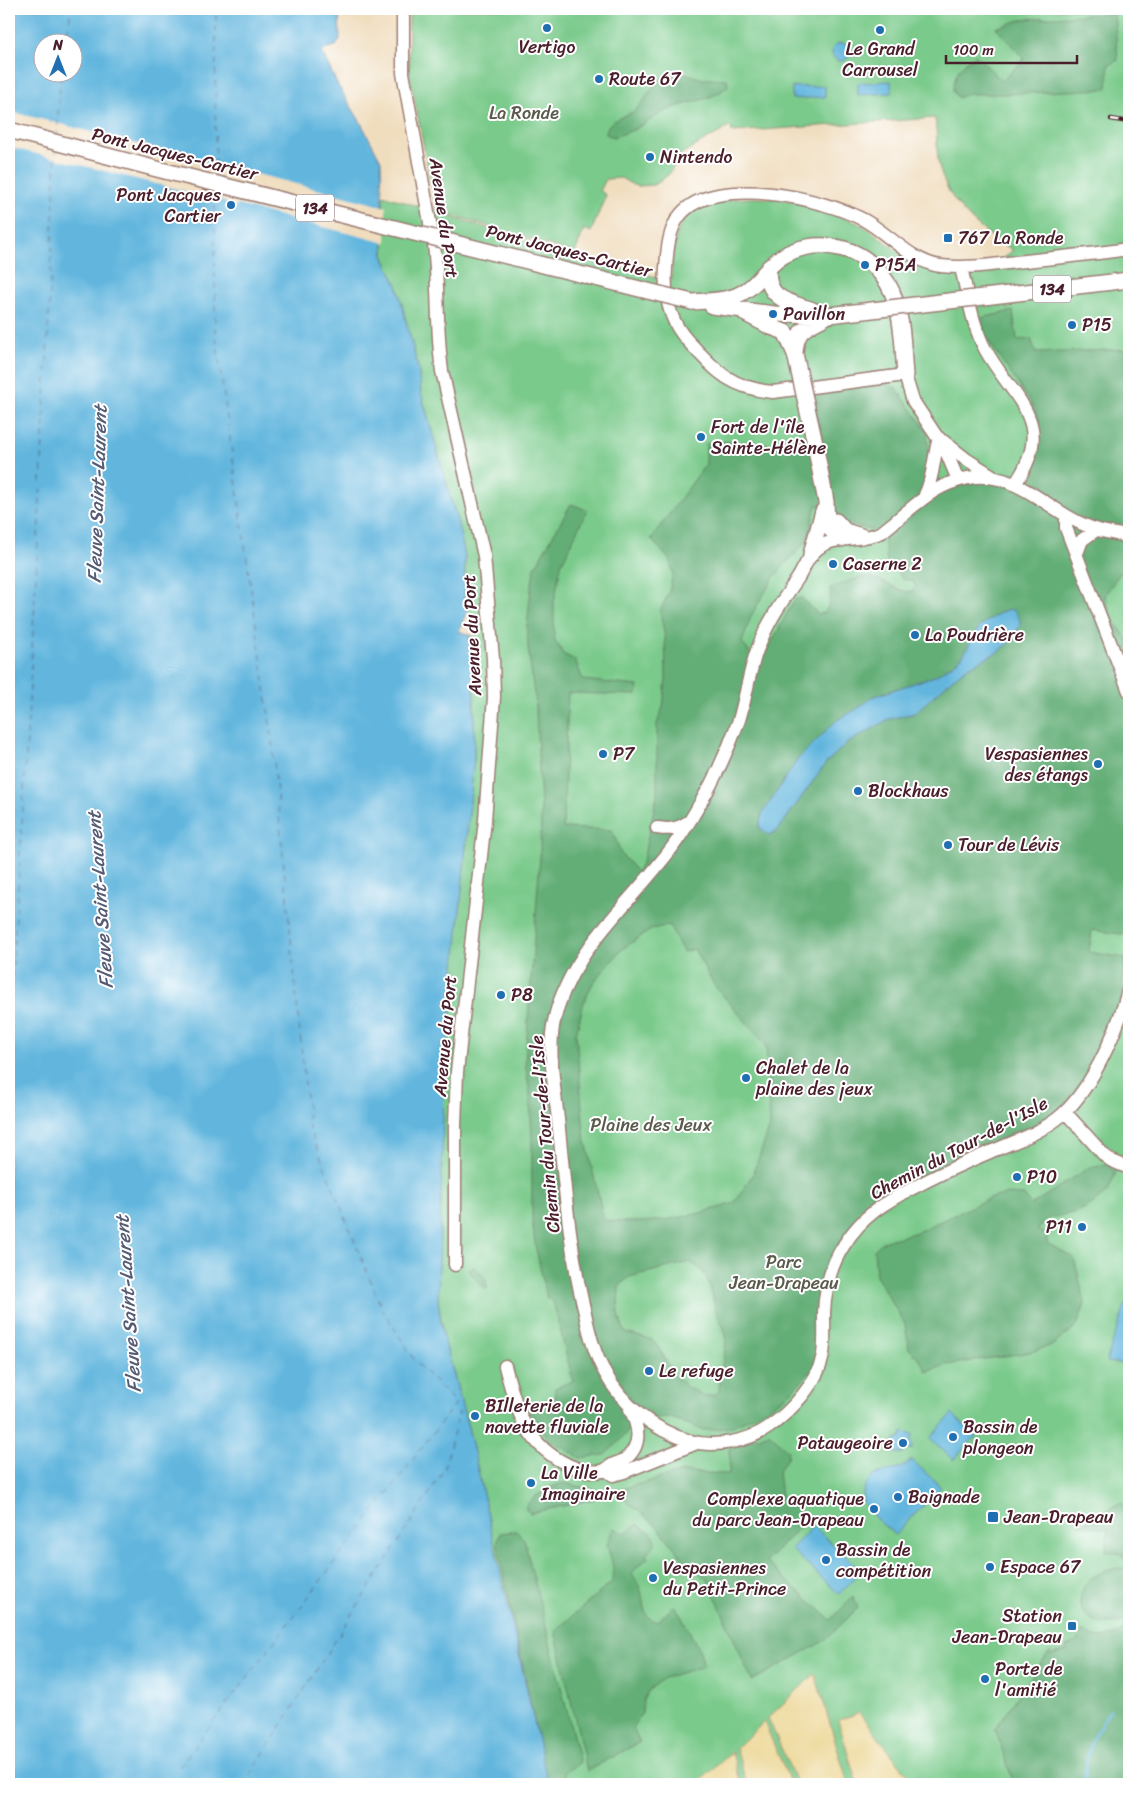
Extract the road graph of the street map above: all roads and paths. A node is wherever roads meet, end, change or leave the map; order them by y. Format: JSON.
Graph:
{"nodes":[{"id":1,"x":403,"y":9,"type":"edge"},
{"id":2,"x":9,"y":130,"type":"edge"},
{"id":3,"x":1129,"y":249,"type":"edge"},
{"id":4,"x":769,"y":267,"type":"junction"},
{"id":5,"x":961,"y":268,"type":"junction"},
{"id":6,"x":1129,"y":280,"type":"edge"},
{"id":7,"x":692,"y":302,"type":"junction"},
{"id":8,"x":741,"y":310,"type":"junction"},
{"id":9,"x":830,"y":314,"type":"junction"},
{"id":10,"x":795,"y":354,"type":"junction"},
{"id":11,"x":905,"y":375,"type":"junction"},
{"id":12,"x":939,"y":438,"type":"junction"},
{"id":13,"x":993,"y":476,"type":"junction"},
{"id":14,"x":958,"y":480,"type":"junction"},
{"id":15,"x":1015,"y":484,"type":"junction"},
{"id":16,"x":924,"y":498,"type":"junction"},
{"id":17,"x":826,"y":502,"type":"junction"},
{"id":18,"x":1066,"y":516,"type":"junction"},
{"id":19,"x":1096,"y":530,"type":"junction"},
{"id":20,"x":882,"y":532,"type":"junction"},
{"id":21,"x":861,"y":536,"type":"junction"},
{"id":22,"x":1129,"y":536,"type":"edge"},
{"id":23,"x":841,"y":539,"type":"junction"},
{"id":24,"x":1077,"y":553,"type":"junction"},
{"id":25,"x":811,"y":554,"type":"junction"},
{"id":26,"x":1129,"y":691,"type":"edge"},
{"id":27,"x":688,"y":822,"type":"junction"},
{"id":28,"x":671,"y":848,"type":"junction"},
{"id":29,"x":1129,"y":987,"type":"edge"},
{"id":30,"x":1065,"y":1112,"type":"junction"},
{"id":31,"x":1129,"y":1168,"type":"edge"},
{"id":32,"x":455,"y":1265,"type":"dead end"},
{"id":33,"x":505,"y":1366,"type":"dead end"},
{"id":34,"x":629,"y":1406,"type":"junction"},
{"id":35,"x":697,"y":1444,"type":"junction"},
{"id":36,"x":606,"y":1470,"type":"junction"}],
"edges":[{"from":1,"to":32,"type":"street","name":"Avenue du Port"},
{"from":2,"to":7,"type":"main road","name":"Pont Jacques-Cartier","number":"134","bridge":true},
{"from":3,"to":5,"type":"street"},
{"from":4,"to":7,"type":"main road"},
{"from":4,"to":9,"type":"main road"},
{"from":4,"to":11,"type":"main road"},
{"from":5,"to":11,"type":"street"},
{"from":5,"to":15,"type":"street"},
{"from":6,"to":9,"type":"main road","name":"Pont Jacques-Cartier","number":"134","bridge":true},
{"from":7,"to":8,"type":"main road","name":"Pont Jacques-Cartier","number":"134"},
{"from":8,"to":9,"type":"main road","name":"Pont Jacques-Cartier","number":"134"},
{"from":8,"to":10,"type":"main road"},
{"from":9,"to":10,"type":"main road"},
{"from":10,"to":17,"type":"main road","bridge":true},
{"from":11,"to":12,"type":"street"},
{"from":12,"to":13,"type":"street"},
{"from":12,"to":14,"type":"street"},
{"from":12,"to":16,"type":"street"},
{"from":13,"to":14,"type":"street"},
{"from":13,"to":15,"type":"street"},
{"from":14,"to":16,"type":"street"},
{"from":15,"to":18,"type":"street"},
{"from":16,"to":20,"type":"street"},
{"from":17,"to":21,"type":"main road"},
{"from":17,"to":23,"type":"main road"},
{"from":17,"to":25,"type":"main road"},
{"from":18,"to":19,"type":"street"},
{"from":18,"to":24,"type":"street"},
{"from":19,"to":22,"type":"street"},
{"from":19,"to":24,"type":"street"},
{"from":20,"to":21,"type":"street"},
{"from":20,"to":23,"type":"street"},
{"from":21,"to":23,"type":"street"},
{"from":23,"to":25,"type":"street"},
{"from":24,"to":26,"type":"street"},
{"from":25,"to":27,"type":"street","name":"Chemin du Tour-de-l'Isle"},
{"from":27,"to":28,"type":"street","name":"Chemin du Tour-de-l'Isle"},
{"from":27,"to":28,"type":"street"},
{"from":28,"to":34,"type":"street","name":"Chemin du Tour-de-l'Isle"},
{"from":29,"to":30,"type":"street","name":"Chemin du Tour-de-l'Isle"},
{"from":30,"to":31,"type":"street"},
{"from":30,"to":35,"type":"street","name":"Chemin du Tour-de-l'Isle"},
{"from":33,"to":36,"type":"street","name":"Chemin du Tour-de-l'Isle"},
{"from":34,"to":35,"type":"street","name":"Chemin du Tour-de-l'Isle"},
{"from":34,"to":36,"type":"street","name":"Chemin du Tour-de-l'Isle"},
{"from":35,"to":36,"type":"street","name":"Chemin du Tour-de-l'Isle"}]}
